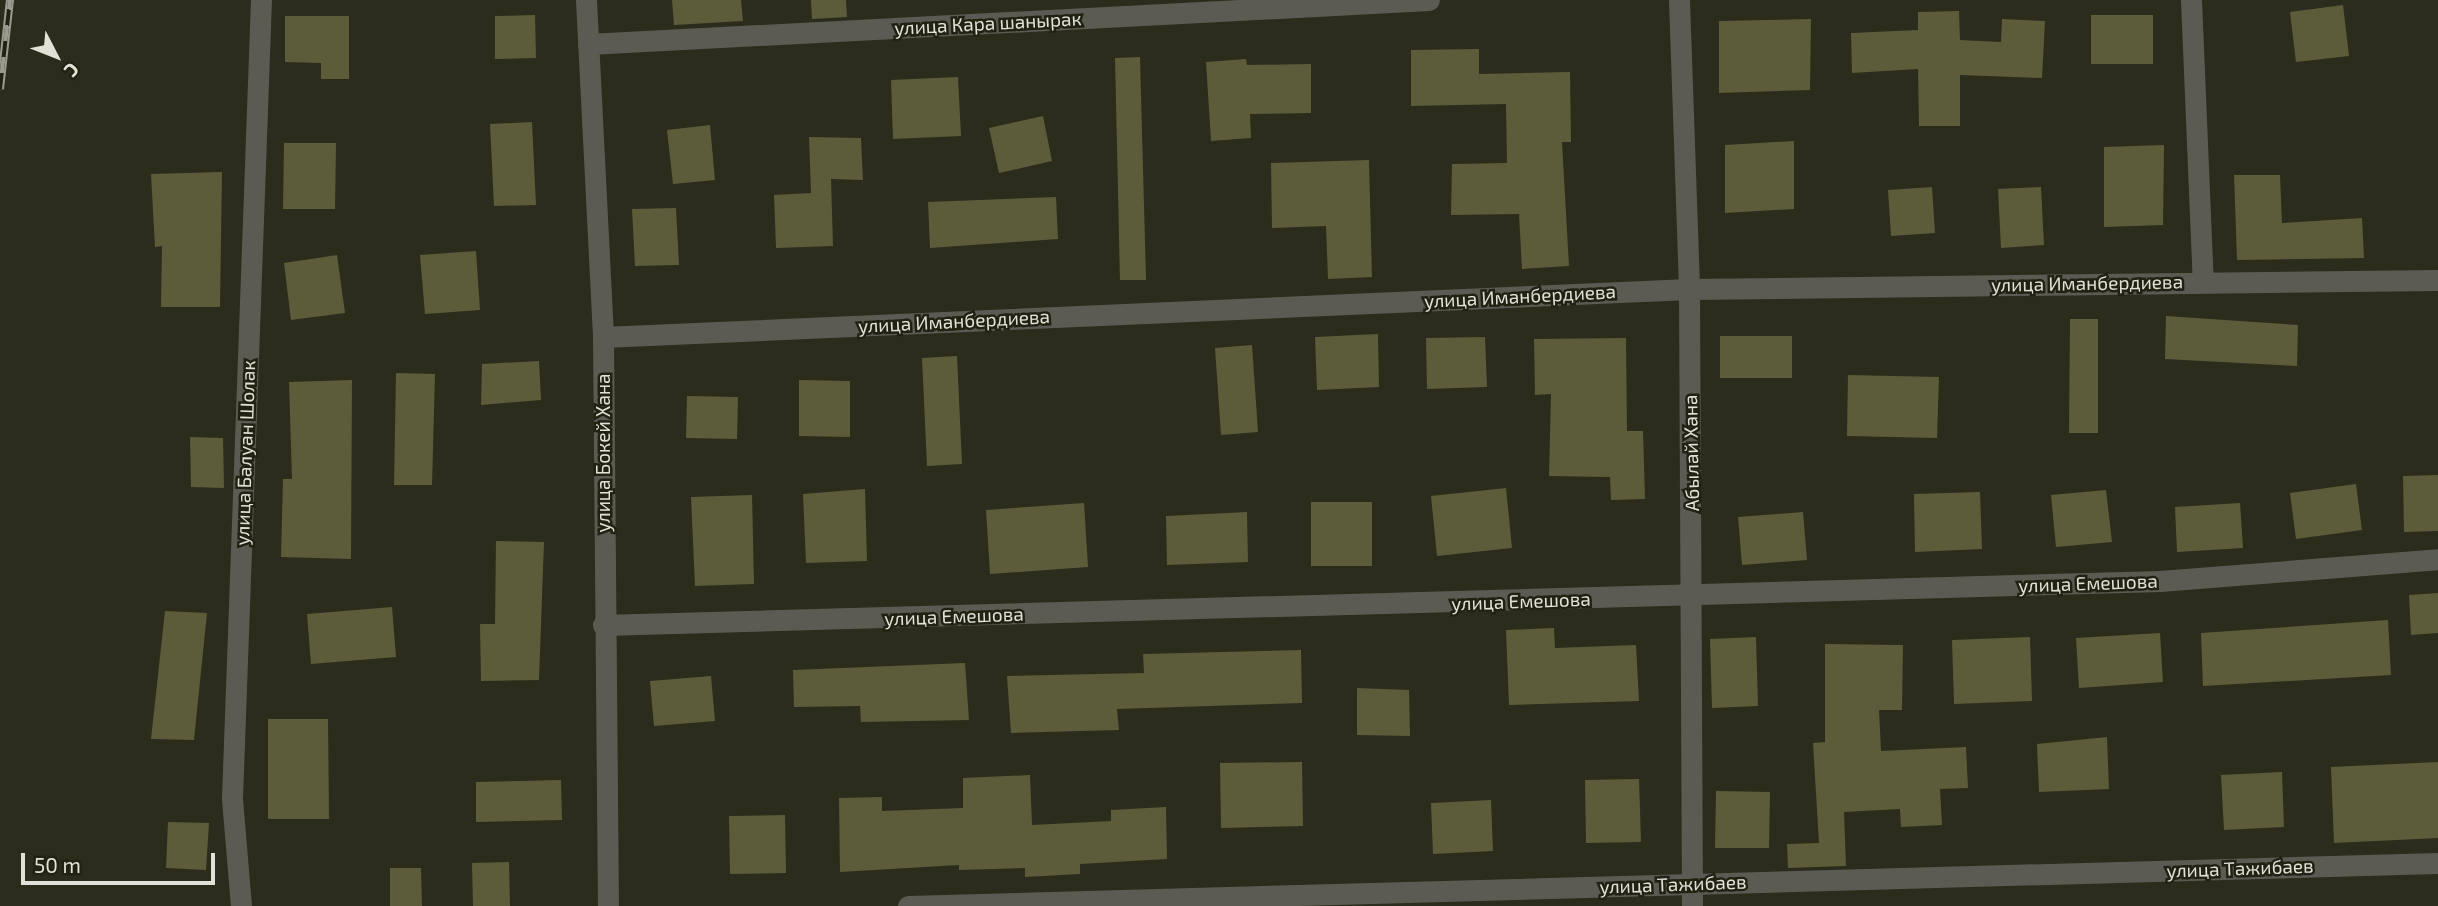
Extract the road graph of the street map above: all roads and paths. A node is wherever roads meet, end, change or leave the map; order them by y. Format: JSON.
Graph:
{"nodes":[{"id":1,"x":261,"y":0,"type":"edge"},
{"id":2,"x":586,"y":0,"type":"edge"},
{"id":3,"x":1429,"y":0,"type":"edge"},
{"id":4,"x":1679,"y":0,"type":"edge"},
{"id":5,"x":2191,"y":0,"type":"edge"},
{"id":6,"x":588,"y":44,"type":"junction"},
{"id":7,"x":2438,"y":280,"type":"edge"},
{"id":8,"x":2203,"y":282,"type":"junction"},
{"id":9,"x":1689,"y":289,"type":"junction"},
{"id":10,"x":603,"y":337,"type":"junction"},
{"id":11,"x":2438,"y":559,"type":"edge"},
{"id":12,"x":1693,"y":596,"type":"junction"},
{"id":13,"x":603,"y":625,"type":"junction"},
{"id":14,"x":2438,"y":863,"type":"edge"},
{"id":15,"x":1692,"y":883,"type":"junction"},
{"id":16,"x":241,"y":906,"type":"edge"},
{"id":17,"x":608,"y":906,"type":"edge"},
{"id":18,"x":908,"y":906,"type":"edge"},
{"id":19,"x":1692,"y":906,"type":"edge"}],
"edges":[{"from":1,"to":16,"type":"street","name":"улица Балуан Шолак"},
{"from":2,"to":6,"type":"street","name":"улица Бокей Хана"},
{"from":3,"to":6,"type":"street","name":"улица Кара шанырак"},
{"from":4,"to":9,"type":"street","name":"Абылай Хана"},
{"from":5,"to":8,"type":"street"},
{"from":6,"to":10,"type":"street","name":"улица Бокей Хана"},
{"from":7,"to":8,"type":"street","name":"улица Иманбердиева"},
{"from":8,"to":9,"type":"street","name":"улица Иманбердиева"},
{"from":9,"to":10,"type":"street","name":"улица Иманбердиева"},
{"from":9,"to":12,"type":"street","name":"Абылай Хана"},
{"from":10,"to":13,"type":"street","name":"улица Бокей Хана"},
{"from":11,"to":12,"type":"street","name":"улица Емешова"},
{"from":12,"to":13,"type":"street","name":"улица Емешова"},
{"from":12,"to":15,"type":"street","name":"Абылай Хана"},
{"from":13,"to":17,"type":"street","name":"улица Бокей Хана"},
{"from":14,"to":15,"type":"street","name":"улица Тажибаев"},
{"from":15,"to":18,"type":"street","name":"улица Тажибаев"},
{"from":15,"to":19,"type":"street","name":"Абылай Хана"}]}
